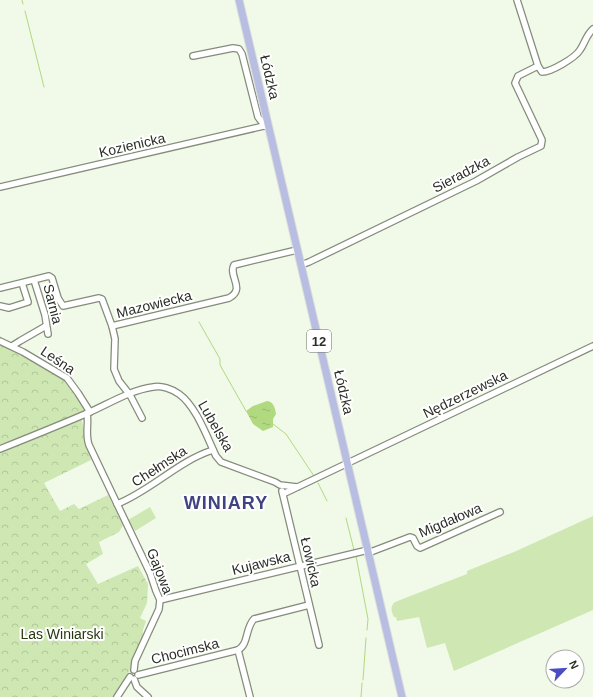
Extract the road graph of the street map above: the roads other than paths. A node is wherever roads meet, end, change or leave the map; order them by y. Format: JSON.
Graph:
{"nodes":[{"id":1,"x":239,"y":0,"type":"edge"},
{"id":2,"x":517,"y":0,"type":"edge"},
{"id":3,"x":593,"y":28,"type":"edge"},
{"id":4,"x":193,"y":56,"type":"dead end"},
{"id":5,"x":538,"y":66,"type":"junction"},
{"id":6,"x":267,"y":126,"type":"junction"},
{"id":7,"x":0,"y":187,"type":"edge"},
{"id":8,"x":298,"y":250,"type":"junction"},
{"id":9,"x":301,"y":264,"type":"junction"},
{"id":10,"x":34,"y":280,"type":"junction"},
{"id":11,"x":22,"y":283,"type":"junction"},
{"id":12,"x":0,"y":288,"type":"edge"},
{"id":13,"x":0,"y":306,"type":"edge"},
{"id":14,"x":46,"y":326,"type":"junction"},
{"id":15,"x":112,"y":326,"type":"junction"},
{"id":16,"x":48,"y":334,"type":"dead end"},
{"id":17,"x":0,"y":341,"type":"edge"},
{"id":18,"x":12,"y":346,"type":"junction"},
{"id":19,"x":593,"y":346,"type":"edge"},
{"id":20,"x":129,"y":394,"type":"junction"},
{"id":21,"x":89,"y":412,"type":"junction"},
{"id":22,"x":142,"y":418,"type":"dead end"},
{"id":23,"x":0,"y":449,"type":"edge"},
{"id":24,"x":213,"y":450,"type":"junction"},
{"id":25,"x":348,"y":464,"type":"junction"},
{"id":26,"x":280,"y":485,"type":"junction"},
{"id":27,"x":297,"y":487,"type":"junction"},
{"id":28,"x":283,"y":494,"type":"junction"},
{"id":29,"x":117,"y":504,"type":"junction"},
{"id":30,"x":500,"y":512,"type":"dead end"},
{"id":31,"x":368,"y":552,"type":"junction"},
{"id":32,"x":300,"y":566,"type":"junction"},
{"id":33,"x":160,"y":600,"type":"junction"},
{"id":34,"x":309,"y":605,"type":"junction"},
{"id":35,"x":319,"y":645,"type":"dead end"},
{"id":36,"x":238,"y":650,"type":"junction"},
{"id":37,"x":134,"y":675,"type":"junction"},
{"id":38,"x":117,"y":697,"type":"edge"},
{"id":39,"x":148,"y":697,"type":"edge"},
{"id":40,"x":250,"y":697,"type":"edge"},
{"id":41,"x":402,"y":697,"type":"edge"}],
"edges":[{"from":1,"to":6,"type":"main road","name":"Łódzka","number":"12"},
{"from":2,"to":5,"type":"street"},
{"from":3,"to":5,"type":"street"},
{"from":4,"to":6,"type":"street"},
{"from":5,"to":9,"type":"street","name":"Sieradzka"},
{"from":6,"to":7,"type":"street","name":"Kozienicka"},
{"from":6,"to":8,"type":"main road","name":"Łódzka","number":"12"},
{"from":8,"to":9,"type":"main road","name":"Łódzka","number":"12"},
{"from":8,"to":15,"type":"street","name":"Mazowiecka"},
{"from":9,"to":25,"type":"main road","name":"Łódzka","number":"12"},
{"from":10,"to":11,"type":"street","name":"Mazowiecka"},
{"from":10,"to":14,"type":"street","name":"Sarnia"},
{"from":10,"to":15,"type":"street","name":"Mazowiecka"},
{"from":11,"to":12,"type":"street","name":"Mazowiecka"},
{"from":11,"to":13,"type":"street"},
{"from":14,"to":16,"type":"street","name":"Sarnia"},
{"from":14,"to":18,"type":"street"},
{"from":15,"to":20,"type":"street"},
{"from":17,"to":18,"type":"street","name":"Leśna"},
{"from":18,"to":21,"type":"street","name":"Leśna"},
{"from":19,"to":25,"type":"street","name":"Nędzerzewska"},
{"from":20,"to":21,"type":"street","name":"Lubelska"},
{"from":20,"to":22,"type":"street"},
{"from":20,"to":24,"type":"street","name":"Lubelska"},
{"from":21,"to":23,"type":"street","name":"Lubelska"},
{"from":21,"to":29,"type":"street"},
{"from":24,"to":26,"type":"street","name":"Lubelska"},
{"from":24,"to":29,"type":"street","name":"Chełmska"},
{"from":25,"to":27,"type":"street"},
{"from":25,"to":31,"type":"main road","name":"Łódzka","number":"12"},
{"from":26,"to":27,"type":"street","name":"Lubelska"},
{"from":26,"to":28,"type":"street","name":"Łowicka"},
{"from":27,"to":28,"type":"street"},
{"from":28,"to":32,"type":"street","name":"Łowicka"},
{"from":29,"to":33,"type":"street","name":"Gajowa"},
{"from":30,"to":31,"type":"street","name":"Migdałowa"},
{"from":31,"to":32,"type":"street","name":"Kujawska"},
{"from":31,"to":41,"type":"main road","name":"Łódzka","number":"12"},
{"from":32,"to":33,"type":"street","name":"Kujawska"},
{"from":32,"to":34,"type":"street","name":"Łowicka"},
{"from":33,"to":37,"type":"street","name":"Gajowa"},
{"from":34,"to":35,"type":"street","name":"Łowicka"},
{"from":34,"to":36,"type":"street"},
{"from":36,"to":37,"type":"street","name":"Chocimska"},
{"from":36,"to":40,"type":"street"},
{"from":37,"to":38,"type":"street","name":"Gajowa"},
{"from":37,"to":39,"type":"street"}]}
